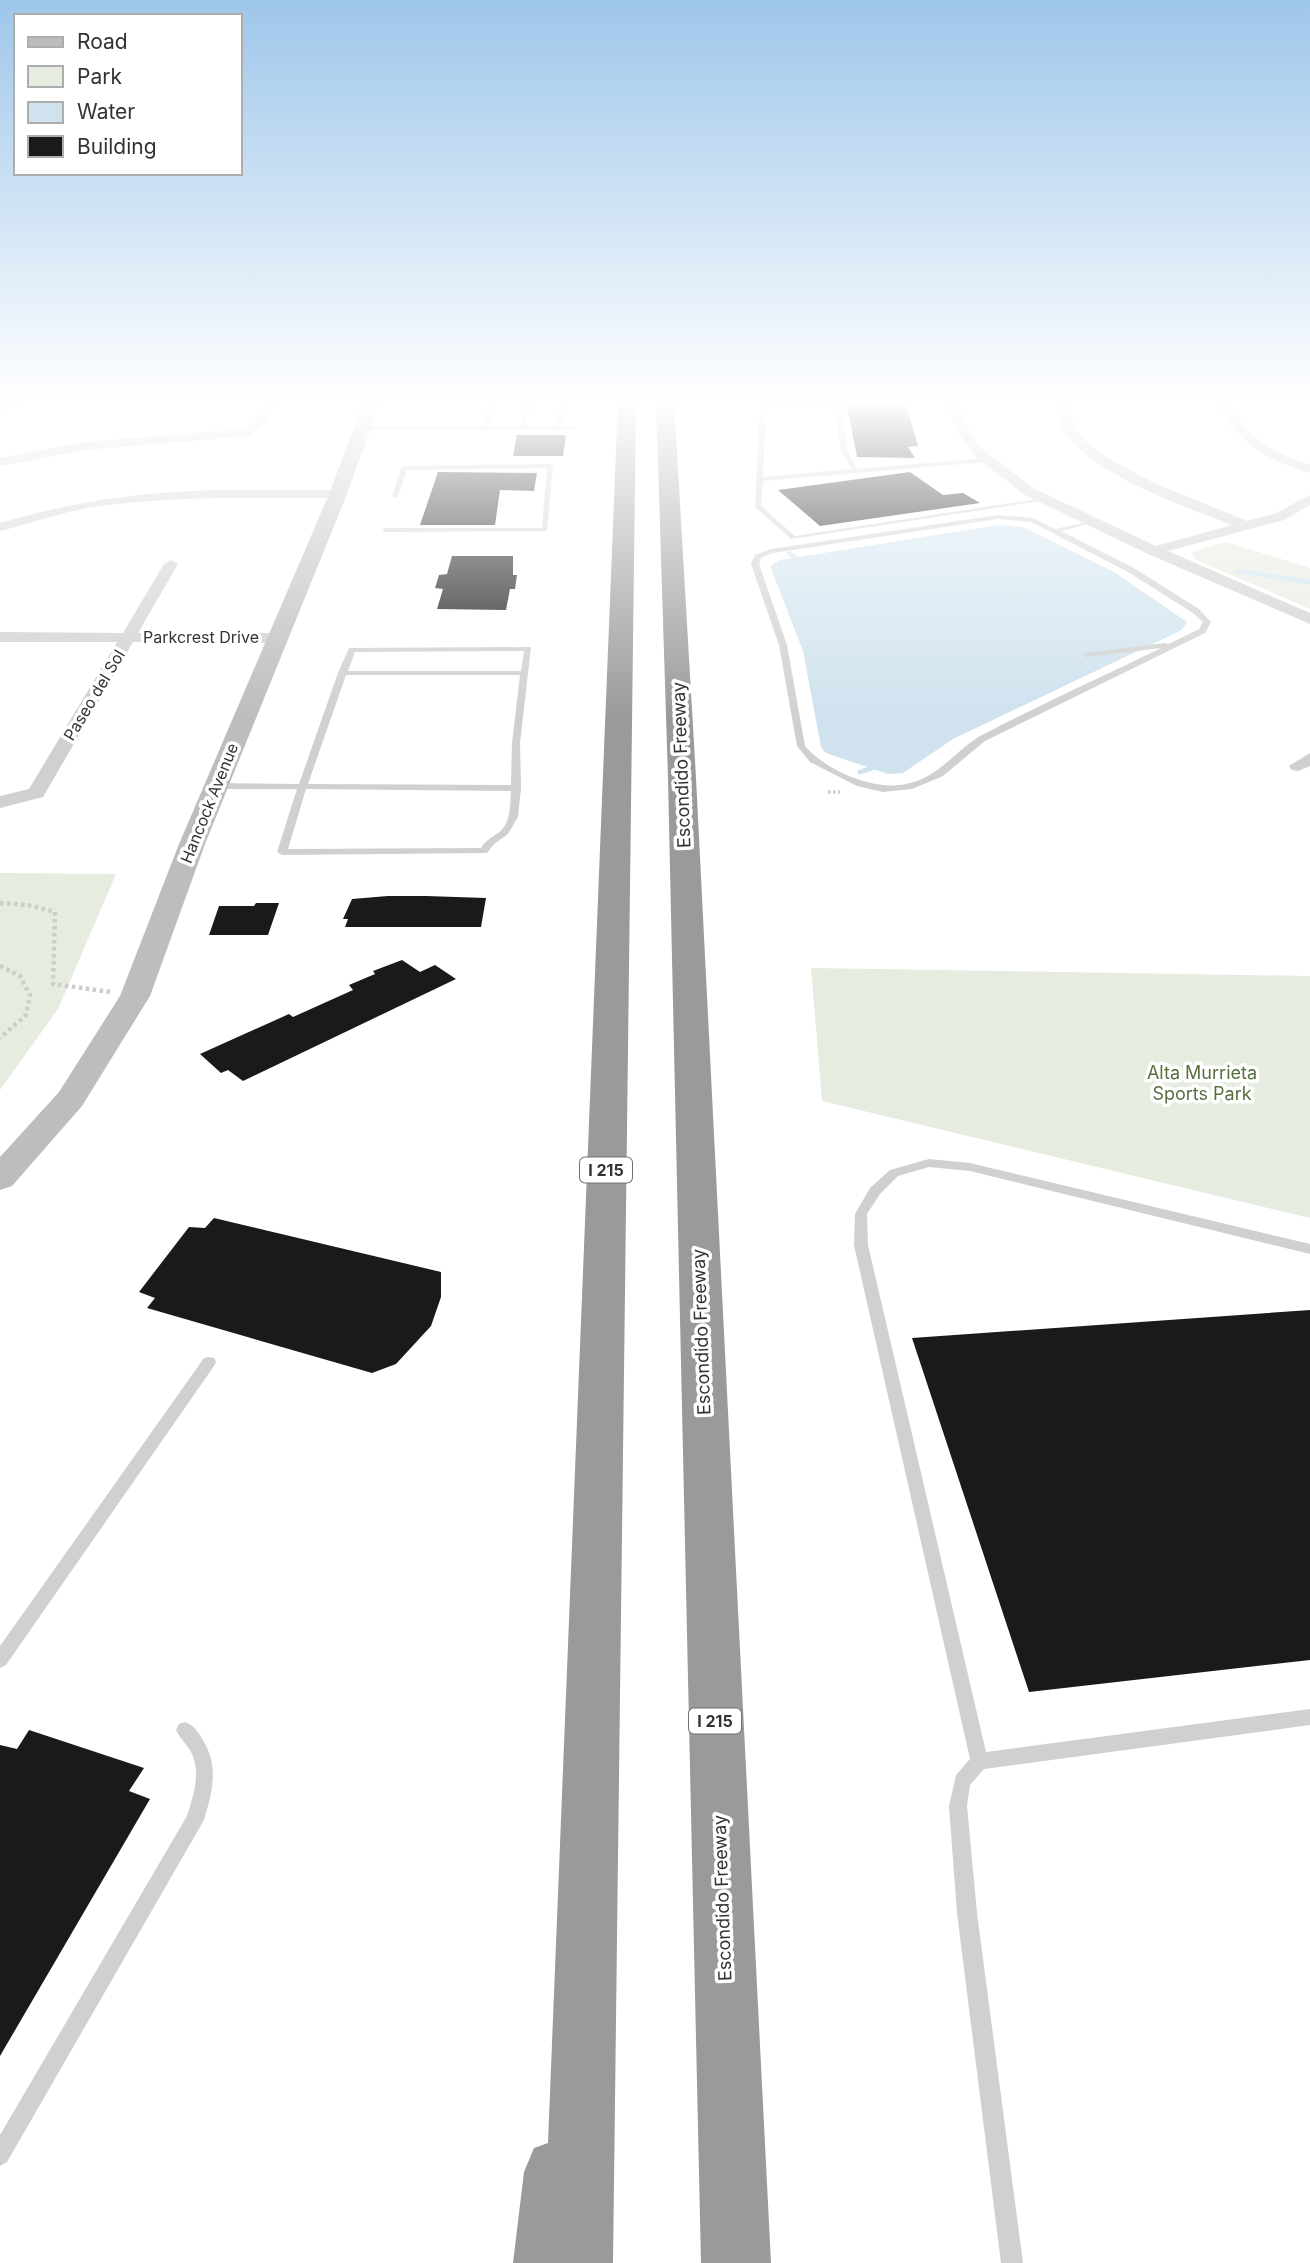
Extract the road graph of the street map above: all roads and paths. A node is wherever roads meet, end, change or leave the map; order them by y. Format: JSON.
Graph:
{"nodes":[{"id":1,"x":81,"y":507,"type":"edge"},
{"id":2,"x":333,"y":507,"type":"edge"},
{"id":3,"x":547,"y":507,"type":"edge"},
{"id":4,"x":622,"y":507,"type":"edge"},
{"id":5,"x":669,"y":507,"type":"edge"},
{"id":6,"x":758,"y":507,"type":"edge"},
{"id":7,"x":1000,"y":507,"type":"edge"},
{"id":8,"x":1058,"y":507,"type":"edge"},
{"id":9,"x":1198,"y":507,"type":"edge"},
{"id":10,"x":1297,"y":507,"type":"edge"},
{"id":11,"x":1090,"y":522,"type":"junction"},
{"id":12,"x":1243,"y":526,"type":"junction"},
{"id":13,"x":0,"y":527,"type":"edge"},
{"id":14,"x":386,"y":530,"type":"dead end"},
{"id":15,"x":1054,"y":531,"type":"junction"},
{"id":16,"x":1153,"y":551,"type":"junction"},
{"id":17,"x":171,"y":564,"type":"dead end"},
{"id":18,"x":1310,"y":619,"type":"edge"},
{"id":19,"x":0,"y":637,"type":"edge"},
{"id":20,"x":128,"y":637,"type":"junction"},
{"id":21,"x":276,"y":638,"type":"junction"},
{"id":22,"x":1176,"y":644,"type":"junction"},
{"id":23,"x":1087,"y":655,"type":"dead end"},
{"id":24,"x":342,"y":673,"type":"junction"},
{"id":25,"x":525,"y":673,"type":"junction"},
{"id":26,"x":215,"y":786,"type":"junction"},
{"id":27,"x":303,"y":787,"type":"junction"},
{"id":28,"x":516,"y":788,"type":"junction"},
{"id":29,"x":0,"y":802,"type":"edge"},
{"id":30,"x":0,"y":903,"type":"edge"},
{"id":31,"x":0,"y":966,"type":"edge"},
{"id":32,"x":135,"y":996,"type":"junction"},
{"id":33,"x":0,"y":1038,"type":"edge"},
{"id":34,"x":0,"y":1178,"type":"edge"},
{"id":35,"x":1310,"y":1249,"type":"edge"},
{"id":36,"x":209,"y":1362,"type":"dead end"},
{"id":37,"x":0,"y":1660,"type":"edge"},
{"id":38,"x":1310,"y":1717,"type":"edge"},
{"id":39,"x":185,"y":1730,"type":"dead end"},
{"id":40,"x":979,"y":1761,"type":"junction"},
{"id":41,"x":586,"y":1920,"type":"junction"},
{"id":42,"x":0,"y":2155,"type":"edge"},
{"id":43,"x":548,"y":2263,"type":"edge"},
{"id":44,"x":578,"y":2263,"type":"edge"},
{"id":45,"x":736,"y":2263,"type":"edge"},
{"id":46,"x":1012,"y":2263,"type":"edge"}],
"edges":[{"from":1,"to":13,"type":"street"},
{"from":2,"to":21,"type":"main road","name":"Hancock Avenue"},
{"from":3,"to":14,"type":"lane"},
{"from":4,"to":41,"type":"highway","number":"I 215"},
{"from":5,"to":45,"type":"highway","name":"Escondido Freeway","number":"I 215"},
{"from":6,"to":7,"type":"lane"},
{"from":8,"to":11,"type":"street"},
{"from":9,"to":12,"type":"street"},
{"from":10,"to":12,"type":"street"},
{"from":11,"to":15,"type":"lane"},
{"from":11,"to":16,"type":"street"},
{"from":12,"to":16,"type":"street"},
{"from":15,"to":22,"type":"lane"},
{"from":15,"to":22,"type":"lane"},
{"from":16,"to":18,"type":"street"},
{"from":17,"to":20,"type":"street","name":"Paseo del Sol"},
{"from":19,"to":20,"type":"street","name":"Parkcrest Drive"},
{"from":20,"to":21,"type":"street","name":"Parkcrest Drive"},
{"from":20,"to":29,"type":"street","name":"Paseo del Sol"},
{"from":21,"to":26,"type":"main road","name":"Hancock Avenue"},
{"from":22,"to":23,"type":"lane"},
{"from":24,"to":25,"type":"lane"},
{"from":24,"to":25,"type":"lane"},
{"from":24,"to":27,"type":"lane"},
{"from":25,"to":28,"type":"lane"},
{"from":26,"to":27,"type":"lane"},
{"from":26,"to":32,"type":"main road","name":"Hancock Avenue"},
{"from":27,"to":28,"type":"lane"},
{"from":27,"to":28,"type":"lane"},
{"from":30,"to":32,"type":"path"},
{"from":31,"to":33,"type":"path"},
{"from":32,"to":34,"type":"main road","name":"Hancock Avenue"},
{"from":35,"to":40,"type":"lane"},
{"from":36,"to":37,"type":"lane"},
{"from":38,"to":40,"type":"lane"},
{"from":39,"to":42,"type":"lane"},
{"from":40,"to":46,"type":"lane"},
{"from":41,"to":43,"type":"highway"},
{"from":41,"to":44,"type":"highway","number":"I 215"}]}
